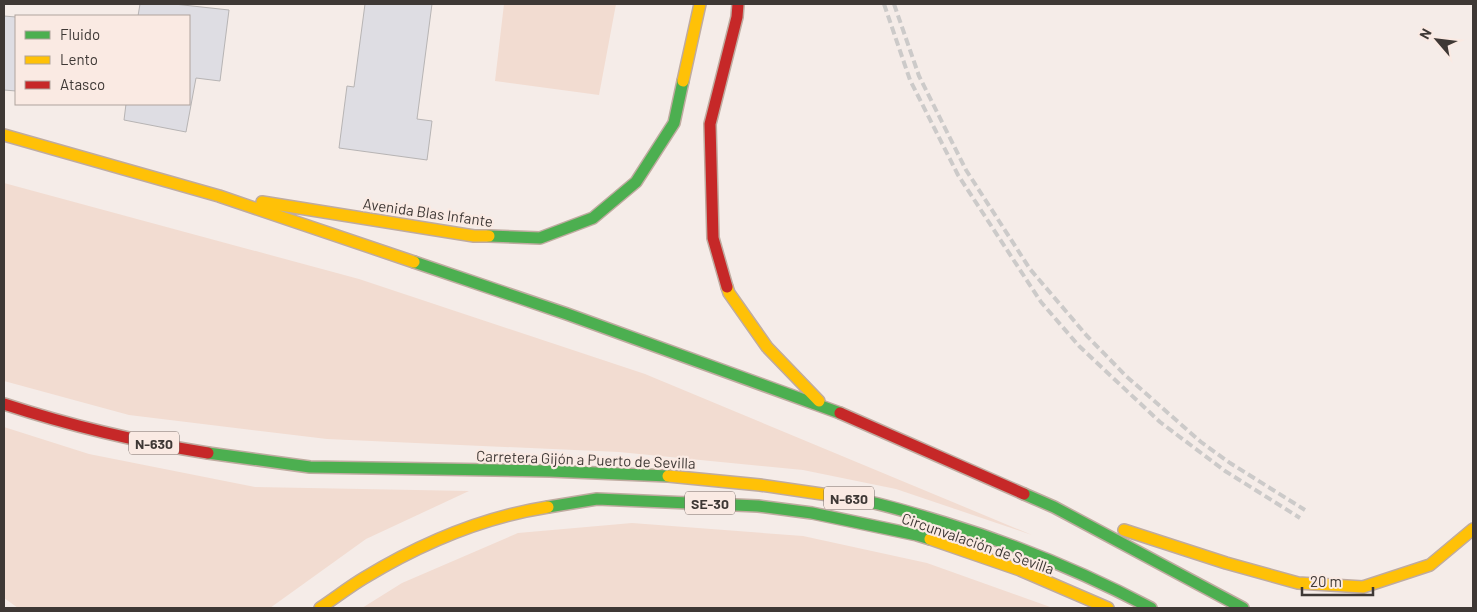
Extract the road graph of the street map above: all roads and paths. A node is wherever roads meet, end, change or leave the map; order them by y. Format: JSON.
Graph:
{"nodes":[{"id":1,"x":700,"y":4,"type":"edge"},
{"id":2,"x":738,"y":4,"type":"edge"},
{"id":3,"x":4,"y":135,"type":"edge"},
{"id":4,"x":219,"y":196,"type":"junction"},
{"id":5,"x":4,"y":404,"type":"edge"},
{"id":6,"x":824,"y":406,"type":"junction"},
{"id":7,"x":1054,"y":507,"type":"junction"},
{"id":8,"x":1473,"y":529,"type":"edge"},
{"id":9,"x":320,"y":608,"type":"edge"},
{"id":10,"x":1108,"y":608,"type":"edge"},
{"id":11,"x":1151,"y":608,"type":"edge"},
{"id":12,"x":1243,"y":608,"type":"edge"}],
"edges":[{"from":1,"to":4,"type":"main road","name":"Avenida Blas Infante"},
{"from":2,"to":6,"type":"main road"},
{"from":3,"to":4,"type":"main road"},
{"from":4,"to":6,"type":"main road"},
{"from":5,"to":11,"type":"main road","name":"Carretera Gijón a Puerto de Sevilla","number":"N-630"},
{"from":6,"to":7,"type":"main road"},
{"from":7,"to":8,"type":"main road"},
{"from":7,"to":12,"type":"main road"},
{"from":9,"to":10,"type":"main road","name":"Circunvalación de Sevilla","number":"SE-30"}]}
